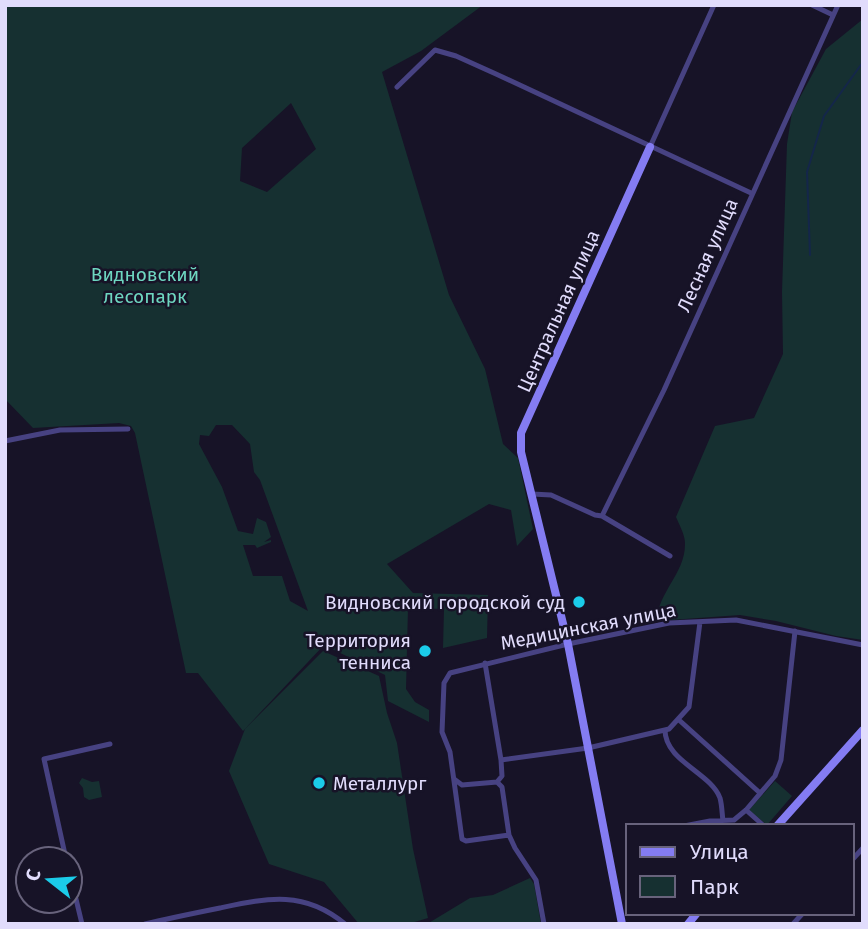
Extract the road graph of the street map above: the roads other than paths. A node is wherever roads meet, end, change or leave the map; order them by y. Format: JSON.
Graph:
{"nodes":[{"id":1,"x":714,"y":5,"type":"edge"},
{"id":2,"x":812,"y":5,"type":"edge"},
{"id":3,"x":838,"y":5,"type":"edge"},
{"id":4,"x":833,"y":15,"type":"junction"},
{"id":5,"x":397,"y":87,"type":"dead end"},
{"id":6,"x":650,"y":147,"type":"junction"},
{"id":7,"x":751,"y":193,"type":"junction"},
{"id":8,"x":128,"y":429,"type":"dead end"},
{"id":9,"x":5,"y":440,"type":"edge"},
{"id":10,"x":532,"y":494,"type":"junction"},
{"id":11,"x":602,"y":516,"type":"junction"},
{"id":12,"x":670,"y":556,"type":"dead end"},
{"id":13,"x":700,"y":622,"type":"junction"},
{"id":14,"x":795,"y":631,"type":"junction"},
{"id":15,"x":568,"y":643,"type":"junction"},
{"id":16,"x":863,"y":645,"type":"edge"},
{"id":17,"x":485,"y":663,"type":"junction"},
{"id":18,"x":678,"y":720,"type":"junction"},
{"id":19,"x":665,"y":730,"type":"junction"},
{"id":20,"x":863,"y":730,"type":"edge"},
{"id":21,"x":110,"y":744,"type":"dead end"},
{"id":22,"x":588,"y":748,"type":"junction"},
{"id":23,"x":501,"y":761,"type":"junction"},
{"id":24,"x":454,"y":779,"type":"junction"},
{"id":25,"x":497,"y":782,"type":"junction"},
{"id":26,"x":760,"y":793,"type":"junction"},
{"id":27,"x":746,"y":810,"type":"junction"},
{"id":28,"x":723,"y":821,"type":"junction"},
{"id":29,"x":732,"y":823,"type":"edge"},
{"id":30,"x":700,"y":824,"type":"edge"},
{"id":31,"x":762,"y":824,"type":"edge"},
{"id":32,"x":778,"y":824,"type":"edge"},
{"id":33,"x":509,"y":835,"type":"junction"},
{"id":34,"x":63,"y":845,"type":"edge"},
{"id":35,"x":145,"y":924,"type":"edge"},
{"id":36,"x":345,"y":924,"type":"edge"},
{"id":37,"x":544,"y":924,"type":"edge"},
{"id":38,"x":622,"y":924,"type":"edge"}],
"edges":[{"from":1,"to":6,"type":"street","name":"Центральная улица"},
{"from":2,"to":4,"type":"street"},
{"from":3,"to":4,"type":"street","name":"Лесная улица"},
{"from":4,"to":7,"type":"street","name":"Лесная улица"},
{"from":5,"to":6,"type":"street"},
{"from":6,"to":7,"type":"street"},
{"from":6,"to":10,"type":"street","name":"Центральная улица"},
{"from":7,"to":11,"type":"street","name":"Лесная улица"},
{"from":8,"to":9,"type":"street"},
{"from":10,"to":11,"type":"street"},
{"from":10,"to":15,"type":"street","name":"Центральная улица"},
{"from":11,"to":12,"type":"street"},
{"from":13,"to":14,"type":"street","name":"Медицинская улица"},
{"from":13,"to":15,"type":"street","name":"Медицинская улица"},
{"from":13,"to":18,"type":"street"},
{"from":14,"to":16,"type":"street","name":"Медицинская улица"},
{"from":14,"to":26,"type":"street"},
{"from":15,"to":17,"type":"street","name":"Медицинская улица"},
{"from":15,"to":22,"type":"street","name":"Центральная улица"},
{"from":17,"to":23,"type":"street"},
{"from":17,"to":24,"type":"street","name":"Медицинская улица"},
{"from":18,"to":19,"type":"street"},
{"from":18,"to":26,"type":"street"},
{"from":19,"to":22,"type":"street"},
{"from":19,"to":28,"type":"street"},
{"from":20,"to":32,"type":"street"},
{"from":21,"to":34,"type":"street"},
{"from":22,"to":23,"type":"street"},
{"from":22,"to":38,"type":"street","name":"Центральная улица"},
{"from":23,"to":25,"type":"street"},
{"from":24,"to":25,"type":"street"},
{"from":24,"to":33,"type":"street"},
{"from":25,"to":33,"type":"street"},
{"from":26,"to":27,"type":"street"},
{"from":27,"to":29,"type":"street"},
{"from":27,"to":31,"type":"street"},
{"from":28,"to":29,"type":"street"},
{"from":28,"to":30,"type":"street"},
{"from":33,"to":37,"type":"street"},
{"from":35,"to":36,"type":"street"}]}
